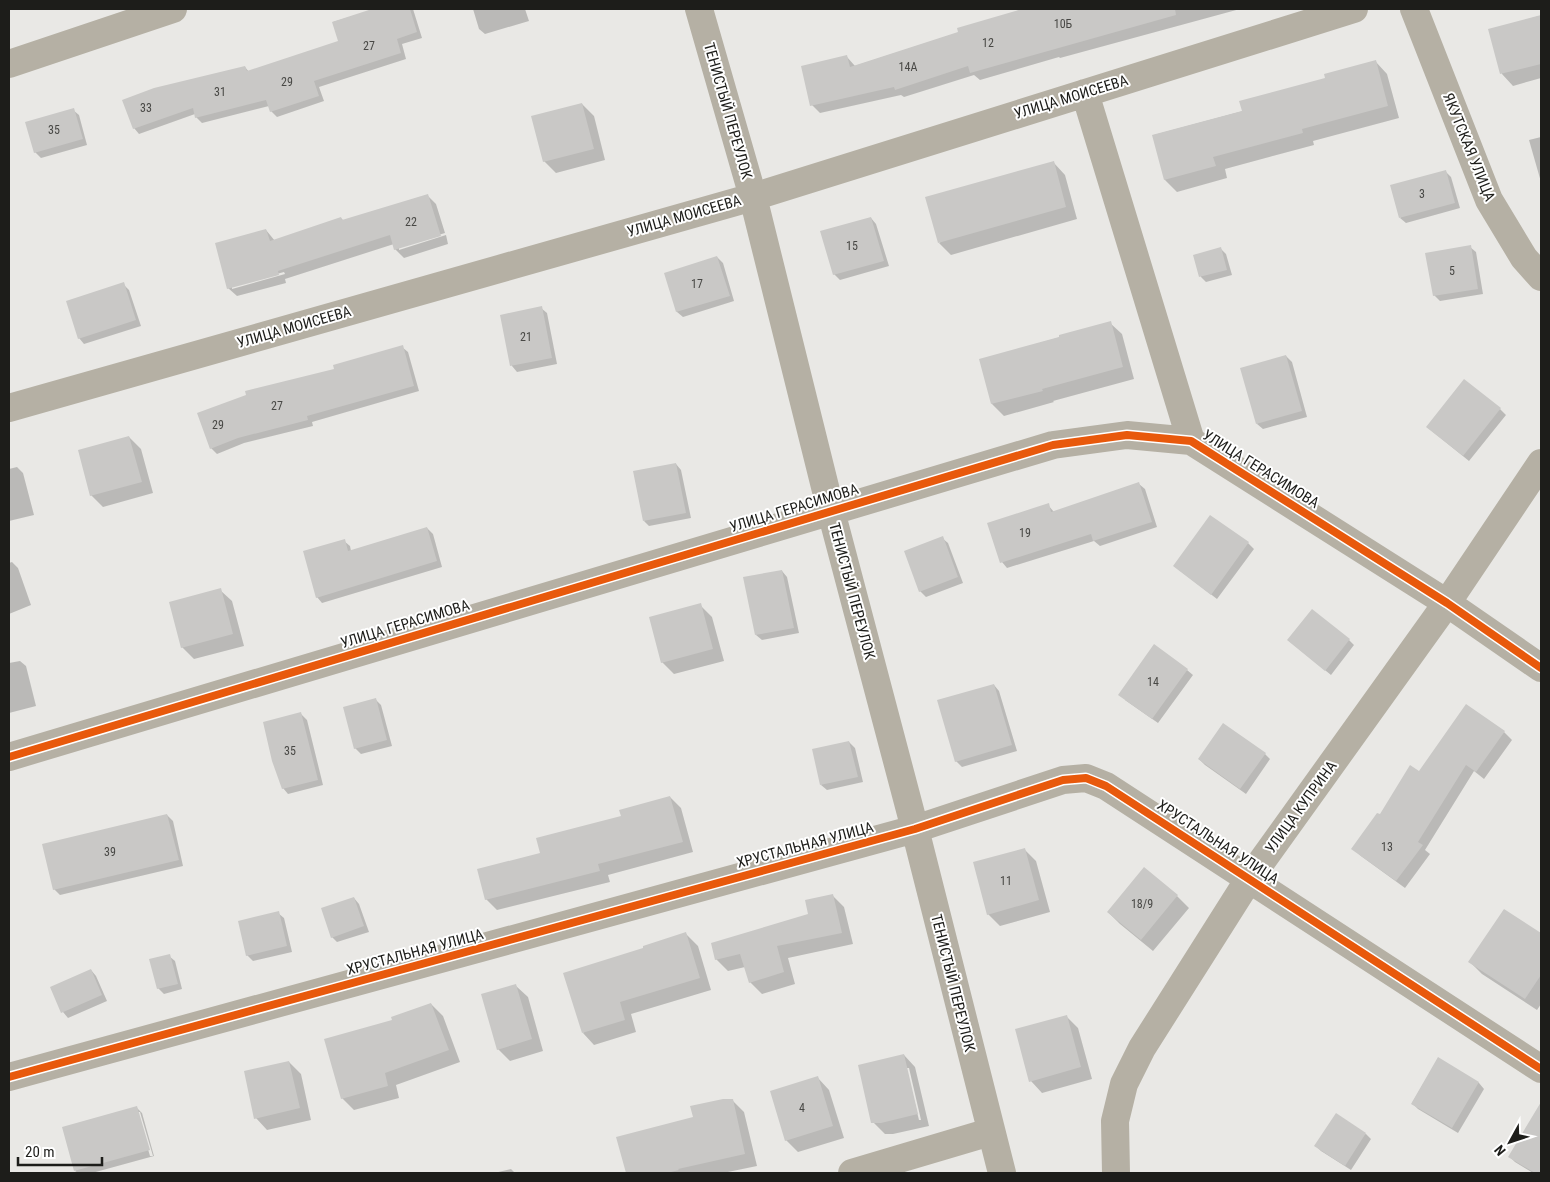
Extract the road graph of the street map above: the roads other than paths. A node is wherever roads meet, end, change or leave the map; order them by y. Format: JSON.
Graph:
{"nodes":[{"id":1,"x":173,"y":9,"type":"edge"},
{"id":2,"x":698,"y":9,"type":"edge"},
{"id":3,"x":1354,"y":9,"type":"edge"},
{"id":4,"x":1414,"y":9,"type":"edge"},
{"id":5,"x":9,"y":64,"type":"edge"},
{"id":6,"x":1085,"y":93,"type":"junction"},
{"id":7,"x":753,"y":196,"type":"junction"},
{"id":8,"x":1541,"y":277,"type":"edge"},
{"id":9,"x":9,"y":408,"type":"edge"},
{"id":10,"x":1191,"y":441,"type":"junction"},
{"id":11,"x":1541,"y":463,"type":"edge"},
{"id":12,"x":831,"y":512,"type":"junction"},
{"id":13,"x":1447,"y":603,"type":"junction"},
{"id":14,"x":1541,"y":668,"type":"edge"},
{"id":15,"x":9,"y":757,"type":"edge"},
{"id":16,"x":915,"y":829,"type":"junction"},
{"id":17,"x":1249,"y":879,"type":"junction"},
{"id":18,"x":1541,"y":1069,"type":"edge"},
{"id":19,"x":9,"y":1078,"type":"edge"},
{"id":20,"x":990,"y":1132,"type":"junction"},
{"id":21,"x":852,"y":1173,"type":"edge"},
{"id":22,"x":1002,"y":1173,"type":"edge"},
{"id":23,"x":1116,"y":1173,"type":"edge"}],
"edges":[{"from":1,"to":5,"type":"street"},
{"from":2,"to":7,"type":"street","name":"ТЕНИСТЫЙ ПЕРЕУЛОК"},
{"from":3,"to":6,"type":"street","name":"УЛИЦА МОИСЕЕВА"},
{"from":4,"to":8,"type":"street","name":"ЯКУТСКАЯ УЛИЦА"},
{"from":6,"to":7,"type":"street","name":"УЛИЦА МОИСЕЕВА"},
{"from":6,"to":10,"type":"street"},
{"from":7,"to":9,"type":"street","name":"УЛИЦА МОИСЕЕВА"},
{"from":7,"to":12,"type":"street","name":"ТЕНИСТЫЙ ПЕРЕУЛОК"},
{"from":10,"to":12,"type":"street","name":"УЛИЦА ГЕРАСИМОВА"},
{"from":10,"to":13,"type":"street","name":"УЛИЦА ГЕРАСИМОВА"},
{"from":11,"to":13,"type":"street","name":"УЛИЦА КУПРИНА"},
{"from":12,"to":15,"type":"street","name":"УЛИЦА ГЕРАСИМОВА"},
{"from":12,"to":16,"type":"street","name":"ТЕНИСТЫЙ ПЕРЕУЛОК"},
{"from":13,"to":14,"type":"street","name":"УЛИЦА ГЕРАСИМОВА"},
{"from":13,"to":17,"type":"street","name":"УЛИЦА КУПРИНА"},
{"from":16,"to":17,"type":"street","name":"ХРУСТАЛЬНАЯ УЛИЦА"},
{"from":16,"to":19,"type":"street","name":"ХРУСТАЛЬНАЯ УЛИЦА"},
{"from":16,"to":20,"type":"street","name":"ТЕНИСТЫЙ ПЕРЕУЛОК"},
{"from":17,"to":18,"type":"street","name":"ХРУСТАЛЬНАЯ УЛИЦА"},
{"from":17,"to":23,"type":"street","name":"УЛИЦА КУПРИНА"},
{"from":20,"to":21,"type":"street"},
{"from":20,"to":22,"type":"street","name":"ТЕНИСТЫЙ ПЕРЕУЛОК"}]}
